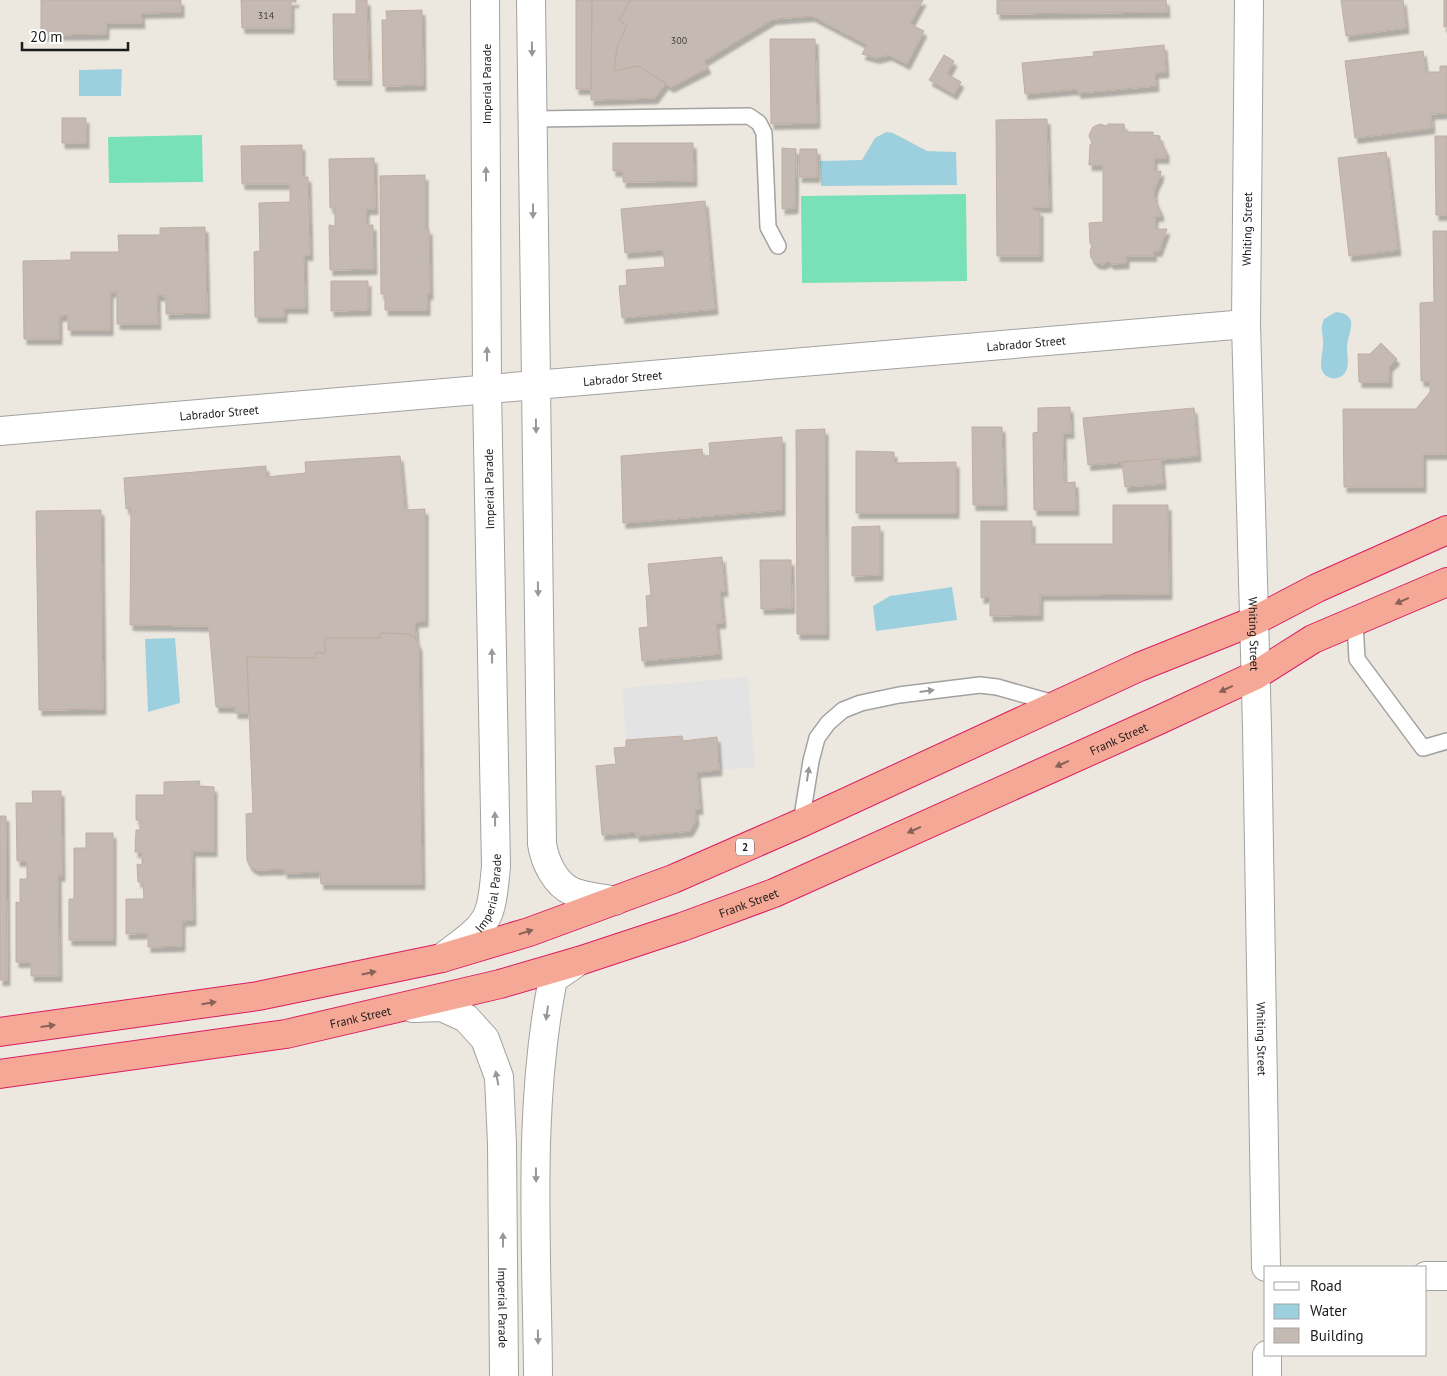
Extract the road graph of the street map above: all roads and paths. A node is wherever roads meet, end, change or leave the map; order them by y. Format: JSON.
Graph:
{"nodes":[{"id":1,"x":485,"y":0,"type":"edge"},
{"id":2,"x":531,"y":0,"type":"edge"},
{"id":3,"x":1249,"y":0,"type":"edge"},
{"id":4,"x":533,"y":119,"type":"junction"},
{"id":5,"x":778,"y":246,"type":"dead end"},
{"id":6,"x":1246,"y":324,"type":"junction"},
{"id":7,"x":536,"y":385,"type":"junction"},
{"id":8,"x":487,"y":388,"type":"junction"},
{"id":9,"x":0,"y":431,"type":"edge"},
{"id":10,"x":1447,"y":530,"type":"edge"},
{"id":11,"x":1447,"y":582,"type":"edge"},
{"id":12,"x":1254,"y":621,"type":"junction"},
{"id":13,"x":1355,"y":622,"type":"junction"},
{"id":14,"x":1256,"y":675,"type":"junction"},
{"id":15,"x":1060,"y":704,"type":"junction"},
{"id":16,"x":1447,"y":741,"type":"edge"},
{"id":17,"x":801,"y":822,"type":"junction"},
{"id":18,"x":615,"y":901,"type":"junction"},
{"id":19,"x":442,"y":958,"type":"junction"},
{"id":20,"x":580,"y":961,"type":"junction"},
{"id":21,"x":400,"y":1008,"type":"junction"},
{"id":22,"x":0,"y":1032,"type":"edge"},
{"id":23,"x":0,"y":1074,"type":"edge"},
{"id":24,"x":1266,"y":1266,"type":"edge"},
{"id":25,"x":1427,"y":1276,"type":"edge"},
{"id":26,"x":1447,"y":1276,"type":"edge"},
{"id":27,"x":1266,"y":1356,"type":"edge"},
{"id":28,"x":504,"y":1376,"type":"edge"},
{"id":29,"x":538,"y":1376,"type":"edge"},
{"id":30,"x":1266,"y":1376,"type":"edge"}],
"edges":[{"from":8,"to":1,"type":"street","name":"Imperial Parade","one_way":true},
{"from":2,"to":4,"type":"street","one_way":true},
{"from":3,"to":6,"type":"street","name":"Whiting Street"},
{"from":4,"to":5,"type":"lane"},
{"from":4,"to":7,"type":"street","one_way":true},
{"from":6,"to":7,"type":"street","name":"Labrador Street"},
{"from":6,"to":12,"type":"street","name":"Whiting Street"},
{"from":7,"to":8,"type":"street","name":"Labrador Street"},
{"from":7,"to":18,"type":"street","one_way":true},
{"from":8,"to":9,"type":"street","name":"Labrador Street"},
{"from":19,"to":8,"type":"street","name":"Imperial Parade","one_way":true},
{"from":10,"to":12,"type":"highway","number":"2"},
{"from":11,"to":13,"type":"highway","name":"Frank Street","one_way":true},
{"from":12,"to":14,"type":"street","name":"Whiting Street"},
{"from":12,"to":15,"type":"highway","number":"2"},
{"from":13,"to":14,"type":"highway","name":"Frank Street"},
{"from":13,"to":16,"type":"lane"},
{"from":14,"to":20,"type":"highway","name":"Frank Street","one_way":true},
{"from":14,"to":24,"type":"street","name":"Whiting Street"},
{"from":15,"to":17,"type":"highway","number":"2"},
{"from":17,"to":15,"type":"lane","one_way":true},
{"from":17,"to":18,"type":"highway","number":"2"},
{"from":19,"to":18,"type":"highway","number":"2","one_way":true},
{"from":22,"to":19,"type":"highway","number":"2","one_way":true},
{"from":20,"to":21,"type":"highway","name":"Frank Street"},
{"from":20,"to":29,"type":"street","one_way":true},
{"from":21,"to":23,"type":"highway","name":"Frank Street"},
{"from":28,"to":21,"type":"street","name":"Imperial Parade","one_way":true},
{"from":25,"to":26,"type":"street"},
{"from":27,"to":30,"type":"street"}]}
